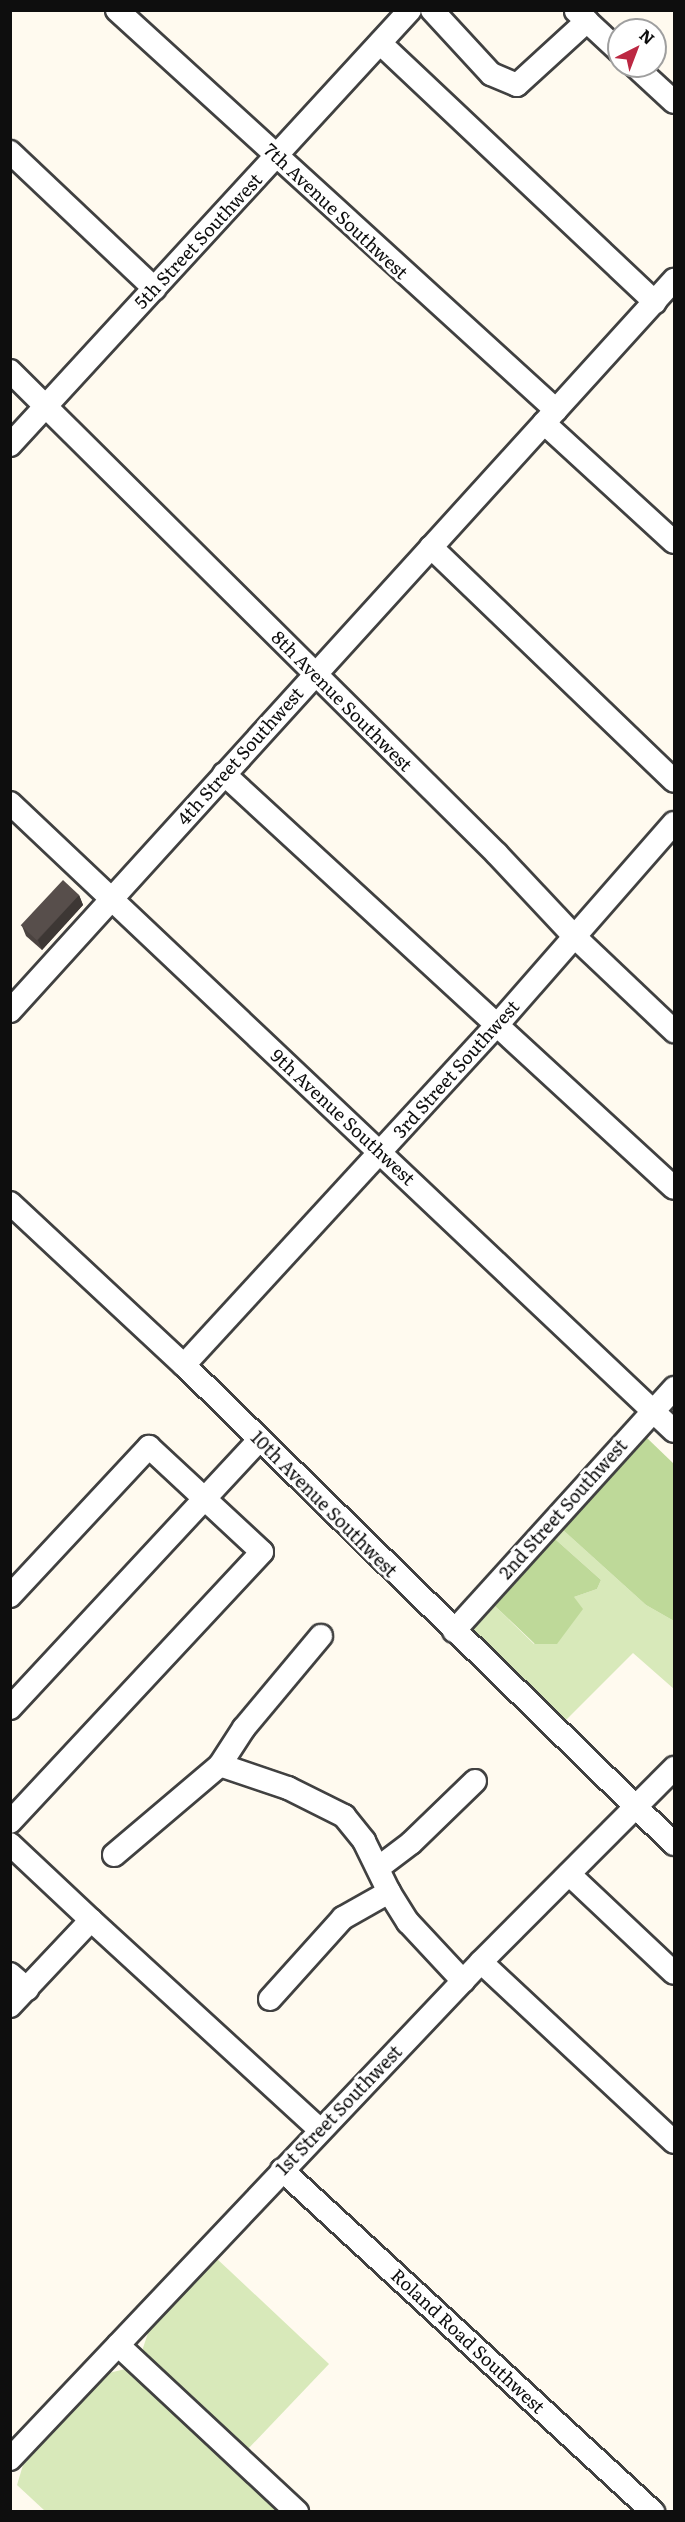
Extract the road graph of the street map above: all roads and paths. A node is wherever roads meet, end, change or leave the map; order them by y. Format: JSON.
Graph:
{"nodes":[{"id":1,"x":117,"y":10,"type":"edge"},
{"id":2,"x":410,"y":10,"type":"edge"},
{"id":3,"x":432,"y":10,"type":"edge"},
{"id":4,"x":581,"y":16,"type":"edge"},
{"id":5,"x":607,"y":40,"type":"edge"},
{"id":6,"x":380,"y":43,"type":"junction"},
{"id":7,"x":649,"y":78,"type":"edge"},
{"id":8,"x":675,"y":102,"type":"edge"},
{"id":9,"x":10,"y":152,"type":"edge"},
{"id":10,"x":276,"y":156,"type":"junction"},
{"id":11,"x":675,"y":280,"type":"edge"},
{"id":12,"x":155,"y":289,"type":"junction"},
{"id":13,"x":655,"y":302,"type":"junction"},
{"id":14,"x":10,"y":371,"type":"edge"},
{"id":15,"x":47,"y":406,"type":"junction"},
{"id":16,"x":550,"y":416,"type":"junction"},
{"id":17,"x":10,"y":445,"type":"edge"},
{"id":18,"x":675,"y":542,"type":"edge"},
{"id":19,"x":431,"y":547,"type":"junction"},
{"id":20,"x":315,"y":674,"type":"junction"},
{"id":21,"x":224,"y":774,"type":"junction"},
{"id":22,"x":675,"y":781,"type":"edge"},
{"id":23,"x":10,"y":803,"type":"edge"},
{"id":24,"x":675,"y":823,"type":"edge"},
{"id":25,"x":112,"y":899,"type":"junction"},
{"id":26,"x":575,"y":937,"type":"junction"},
{"id":27,"x":10,"y":1011,"type":"edge"},
{"id":28,"x":498,"y":1024,"type":"junction"},
{"id":29,"x":675,"y":1030,"type":"edge"},
{"id":30,"x":380,"y":1152,"type":"junction"},
{"id":31,"x":675,"y":1188,"type":"edge"},
{"id":32,"x":10,"y":1203,"type":"edge"},
{"id":33,"x":184,"y":1365,"type":"junction"},
{"id":34,"x":675,"y":1388,"type":"edge"},
{"id":35,"x":653,"y":1411,"type":"junction"},
{"id":36,"x":675,"y":1431,"type":"edge"},
{"id":37,"x":260,"y":1439,"type":"junction"},
{"id":38,"x":205,"y":1499,"type":"junction"},
{"id":39,"x":10,"y":1596,"type":"edge"},
{"id":40,"x":454,"y":1631,"type":"junction"},
{"id":41,"x":321,"y":1636,"type":"dead end"},
{"id":42,"x":10,"y":1708,"type":"edge"},
{"id":43,"x":220,"y":1765,"type":"junction"},
{"id":44,"x":675,"y":1768,"type":"edge"},
{"id":45,"x":474,"y":1781,"type":"dead end"},
{"id":46,"x":636,"y":1807,"type":"junction"},
{"id":47,"x":10,"y":1822,"type":"edge"},
{"id":48,"x":10,"y":1844,"type":"edge"},
{"id":49,"x":675,"y":1844,"type":"edge"},
{"id":50,"x":114,"y":1855,"type":"dead end"},
{"id":51,"x":378,"y":1868,"type":"junction"},
{"id":52,"x":569,"y":1874,"type":"junction"},
{"id":53,"x":389,"y":1892,"type":"junction"},
{"id":54,"x":91,"y":1920,"type":"junction"},
{"id":55,"x":481,"y":1962,"type":"junction"},
{"id":56,"x":675,"y":1973,"type":"edge"},
{"id":57,"x":10,"y":1974,"type":"edge"},
{"id":58,"x":463,"y":1982,"type":"junction"},
{"id":59,"x":27,"y":1989,"type":"junction"},
{"id":60,"x":270,"y":1999,"type":"dead end"},
{"id":61,"x":10,"y":2006,"type":"edge"},
{"id":62,"x":320,"y":2130,"type":"junction"},
{"id":63,"x":675,"y":2142,"type":"edge"},
{"id":64,"x":282,"y":2170,"type":"junction"},
{"id":65,"x":118,"y":2345,"type":"junction"},
{"id":66,"x":10,"y":2459,"type":"edge"},
{"id":67,"x":297,"y":2511,"type":"edge"},
{"id":68,"x":653,"y":2511,"type":"edge"}],
"edges":[{"from":1,"to":10,"type":"street","name":"7th Avenue Southwest"},
{"from":2,"to":6,"type":"street","name":"5th Street Southwest"},
{"from":3,"to":4,"type":"street"},
{"from":4,"to":5,"type":"street"},
{"from":6,"to":10,"type":"street","name":"5th Street Southwest"},
{"from":6,"to":13,"type":"street"},
{"from":7,"to":8,"type":"street"},
{"from":9,"to":12,"type":"street"},
{"from":10,"to":12,"type":"street","name":"5th Street Southwest"},
{"from":10,"to":16,"type":"street","name":"7th Avenue Southwest"},
{"from":11,"to":13,"type":"street","name":"4th Street Southwest"},
{"from":12,"to":15,"type":"street","name":"5th Street Southwest"},
{"from":13,"to":16,"type":"street","name":"4th Street Southwest"},
{"from":14,"to":15,"type":"street","name":"8th Avenue Southwest"},
{"from":15,"to":17,"type":"street","name":"5th Street Southwest"},
{"from":15,"to":20,"type":"street","name":"8th Avenue Southwest"},
{"from":16,"to":18,"type":"street","name":"7th Avenue Southwest"},
{"from":16,"to":19,"type":"street","name":"4th Street Southwest"},
{"from":19,"to":20,"type":"street","name":"4th Street Southwest"},
{"from":19,"to":22,"type":"street"},
{"from":20,"to":21,"type":"street","name":"4th Street Southwest"},
{"from":20,"to":26,"type":"street","name":"8th Avenue Southwest"},
{"from":21,"to":25,"type":"street","name":"4th Street Southwest"},
{"from":21,"to":28,"type":"street"},
{"from":23,"to":25,"type":"street","name":"9th Avenue Southwest"},
{"from":24,"to":26,"type":"street","name":"3rd Street Southwest"},
{"from":25,"to":27,"type":"street","name":"4th Street Southwest"},
{"from":25,"to":30,"type":"street","name":"9th Avenue Southwest"},
{"from":26,"to":28,"type":"street","name":"3rd Street Southwest"},
{"from":26,"to":29,"type":"street","name":"8th Avenue Southwest"},
{"from":28,"to":30,"type":"street","name":"3rd Street Southwest"},
{"from":28,"to":31,"type":"street"},
{"from":30,"to":33,"type":"street","name":"3rd Street Southwest"},
{"from":30,"to":35,"type":"street","name":"9th Avenue Southwest"},
{"from":32,"to":33,"type":"street","name":"10th Avenue Southwest"},
{"from":33,"to":37,"type":"street","name":"10th Avenue Southwest"},
{"from":34,"to":35,"type":"street","name":"2nd Street Southwest"},
{"from":35,"to":36,"type":"street","name":"9th Avenue Southwest"},
{"from":35,"to":40,"type":"street","name":"2nd Street Southwest"},
{"from":37,"to":38,"type":"street"},
{"from":37,"to":40,"type":"street","name":"10th Avenue Southwest"},
{"from":38,"to":39,"type":"street"},
{"from":38,"to":42,"type":"street"},
{"from":38,"to":47,"type":"street"},
{"from":40,"to":46,"type":"street","name":"10th Avenue Southwest"},
{"from":41,"to":43,"type":"street"},
{"from":43,"to":50,"type":"street"},
{"from":43,"to":51,"type":"street"},
{"from":44,"to":46,"type":"street","name":"1st Street Southwest"},
{"from":45,"to":51,"type":"street"},
{"from":46,"to":49,"type":"street","name":"10th Avenue Southwest"},
{"from":46,"to":52,"type":"street","name":"1st Street Southwest"},
{"from":48,"to":54,"type":"street"},
{"from":51,"to":53,"type":"street"},
{"from":52,"to":55,"type":"street","name":"1st Street Southwest"},
{"from":52,"to":56,"type":"street"},
{"from":53,"to":58,"type":"street"},
{"from":53,"to":60,"type":"street"},
{"from":54,"to":59,"type":"street"},
{"from":54,"to":62,"type":"street"},
{"from":55,"to":58,"type":"street","name":"1st Street Southwest"},
{"from":55,"to":63,"type":"street"},
{"from":57,"to":59,"type":"street"},
{"from":58,"to":62,"type":"street","name":"1st Street Southwest"},
{"from":59,"to":61,"type":"street"},
{"from":62,"to":64,"type":"street","name":"1st Street Southwest"},
{"from":64,"to":65,"type":"street","name":"1st Street Southwest"},
{"from":64,"to":68,"type":"street","name":"Roland Road Southwest"},
{"from":65,"to":66,"type":"street","name":"1st Street Southwest"},
{"from":65,"to":67,"type":"street"}]}
